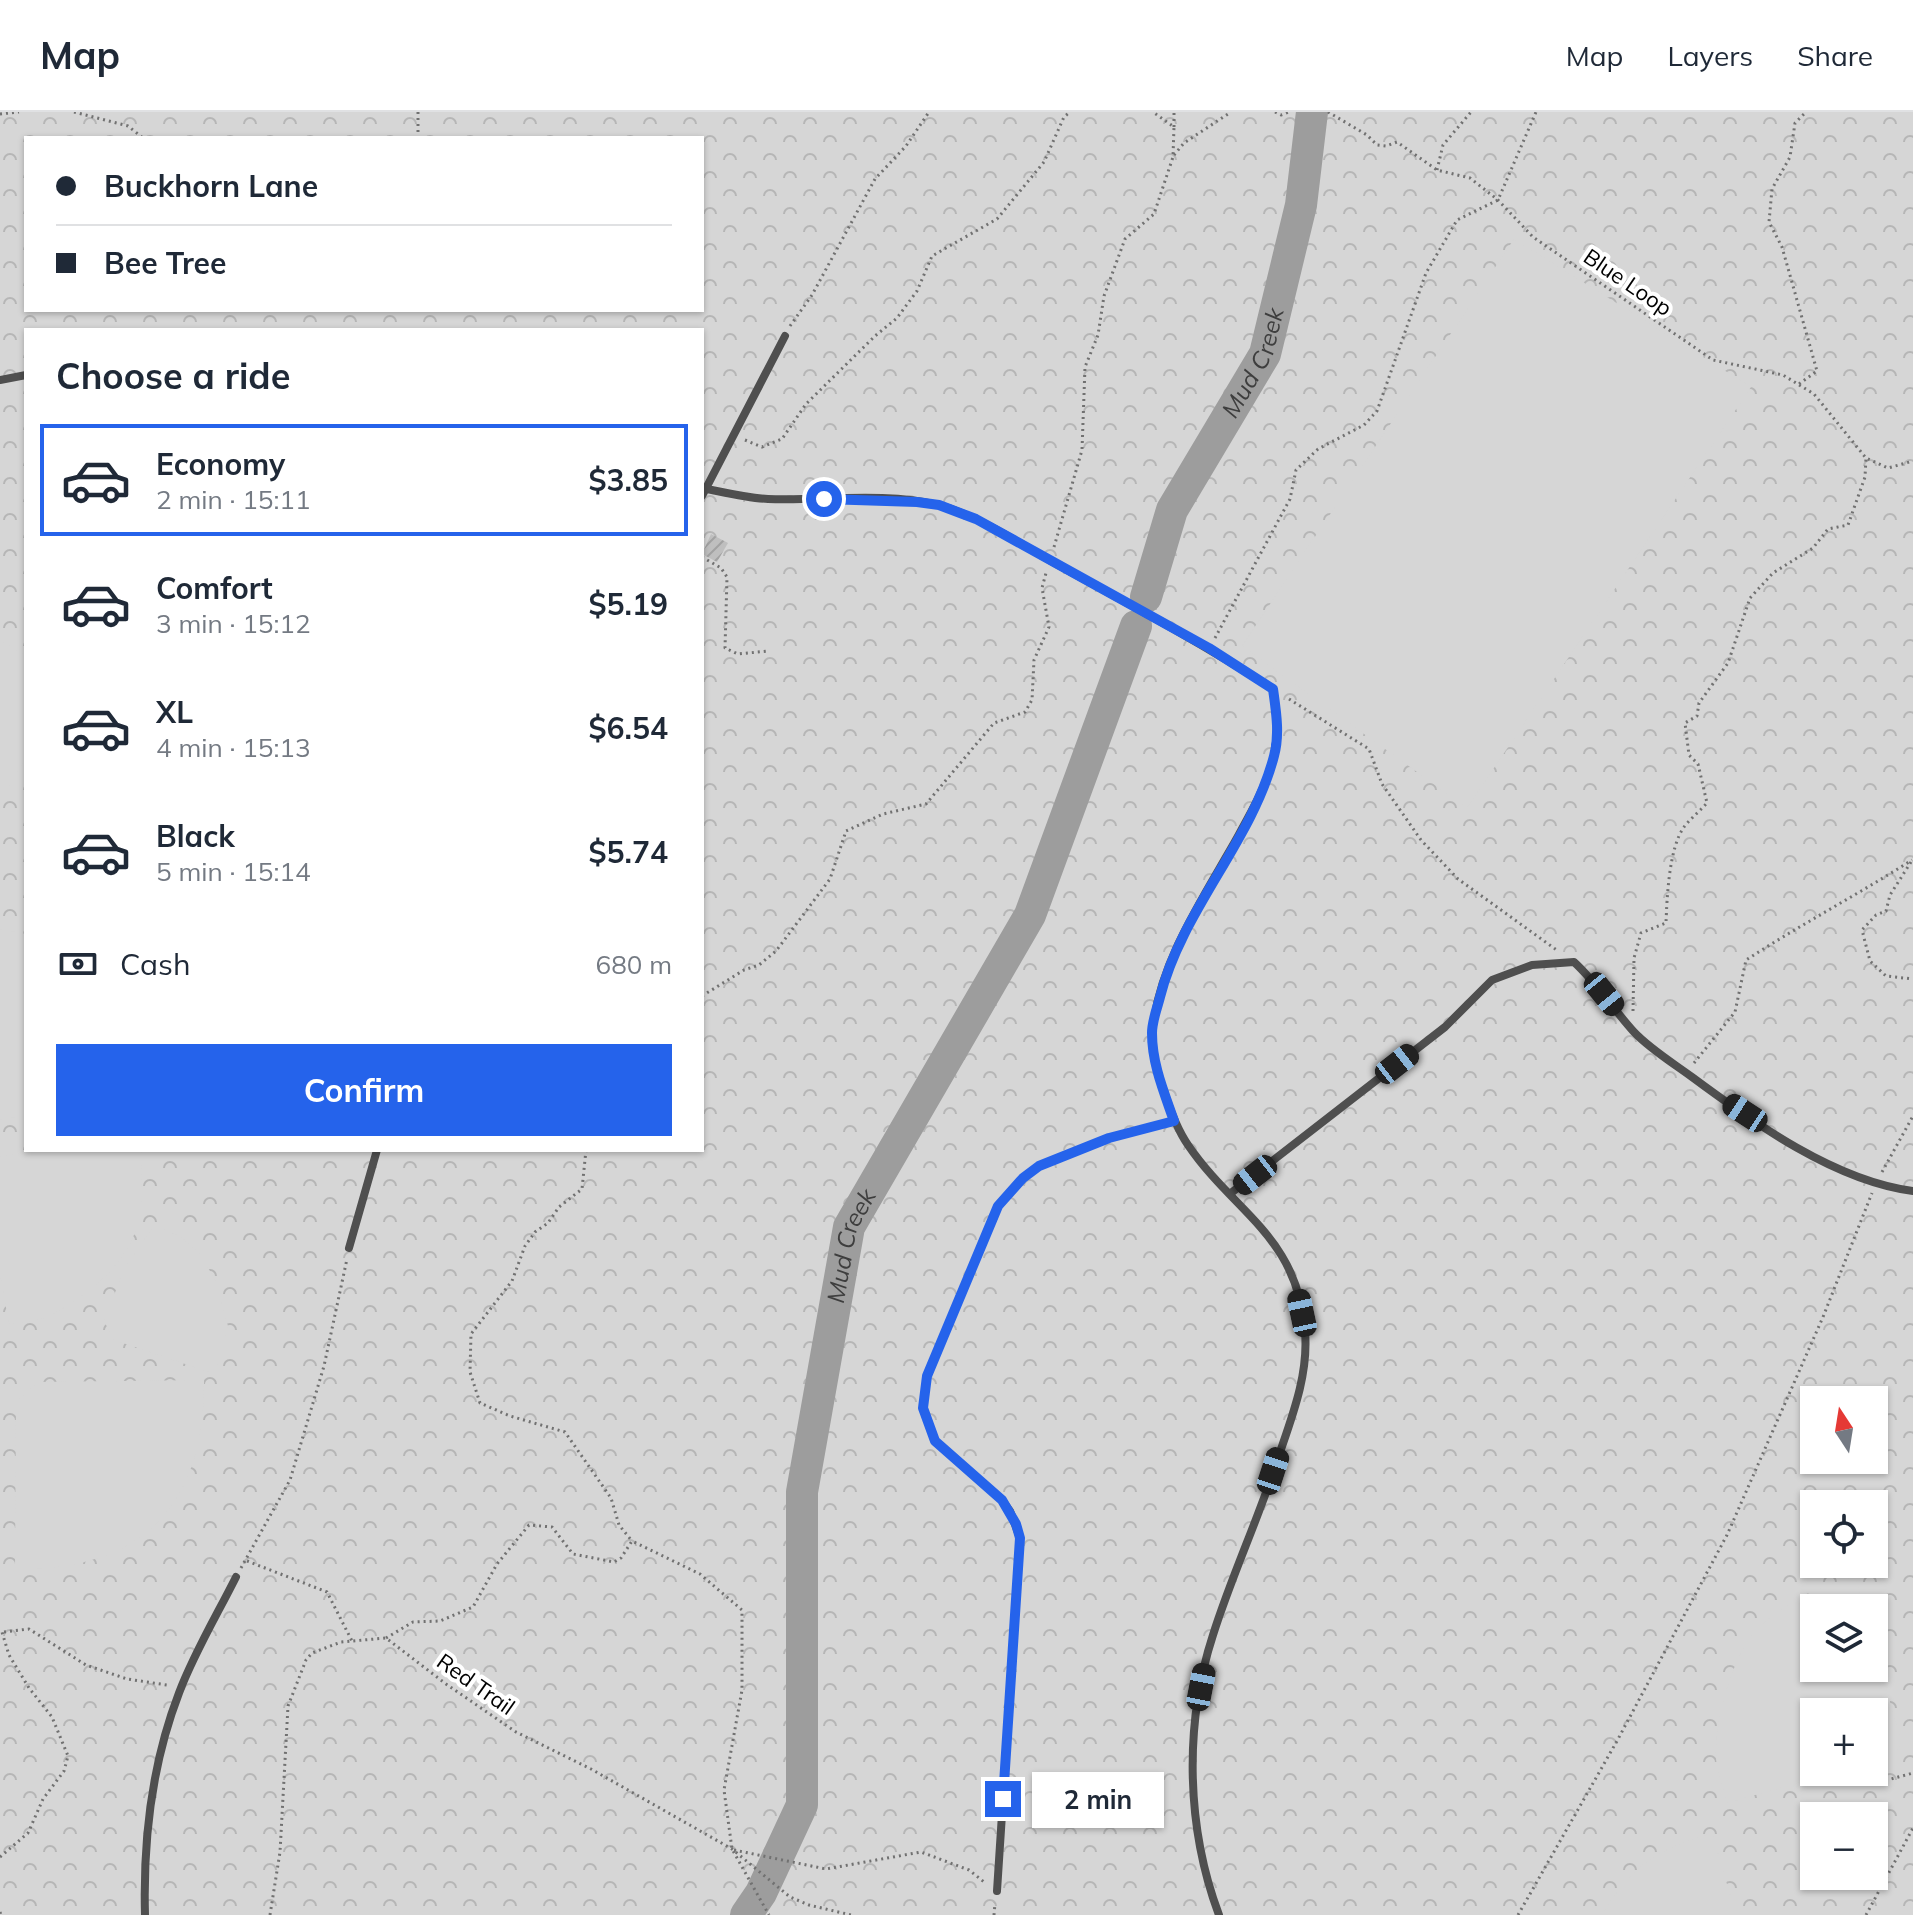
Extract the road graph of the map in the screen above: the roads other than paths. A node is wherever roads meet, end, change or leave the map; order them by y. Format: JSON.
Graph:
{"nodes":[{"id":1,"x":785,"y":336,"type":"road end"},
{"id":2,"x":24,"y":375,"type":"edge"},
{"id":3,"x":0,"y":380,"type":"edge"},
{"id":4,"x":704,"y":489,"type":"edge"},
{"id":5,"x":704,"y":491,"type":"edge"},
{"id":6,"x":1174,"y":1121,"type":"junction"},
{"id":7,"x":376,"y":1152,"type":"edge"},
{"id":8,"x":1913,"y":1191,"type":"edge"},
{"id":9,"x":1231,"y":1193,"type":"junction"},
{"id":10,"x":349,"y":1248,"type":"road end"},
{"id":11,"x":236,"y":1577,"type":"road end"},
{"id":12,"x":997,"y":1891,"type":"road end"},
{"id":13,"x":145,"y":1915,"type":"edge"},
{"id":14,"x":1219,"y":1915,"type":"edge"}],
"edges":[{"from":1,"to":4,"type":"lane"},
{"from":2,"to":3,"type":"lane"},
{"from":5,"to":6,"type":"lane"},
{"from":6,"to":9,"type":"lane"},
{"from":6,"to":12,"type":"lane"},
{"from":7,"to":10,"type":"lane"},
{"from":8,"to":9,"type":"lane"},
{"from":9,"to":14,"type":"lane"},
{"from":11,"to":13,"type":"lane"}]}
